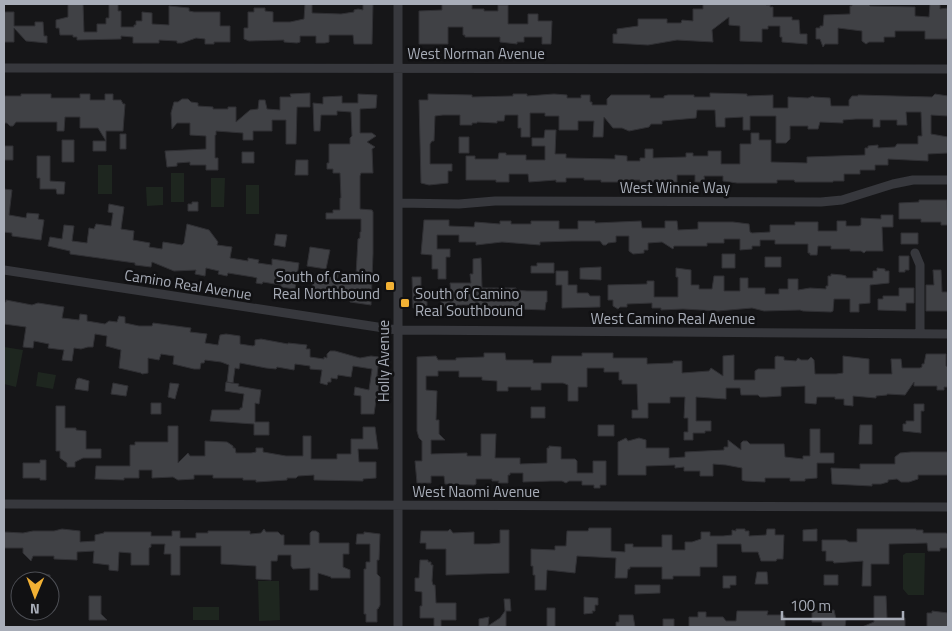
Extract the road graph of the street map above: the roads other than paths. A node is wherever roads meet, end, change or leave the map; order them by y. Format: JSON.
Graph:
{"nodes":[{"id":1,"x":398,"y":4,"type":"edge"},
{"id":2,"x":4,"y":68,"type":"edge"},
{"id":3,"x":398,"y":68,"type":"junction"},
{"id":4,"x":948,"y":69,"type":"edge"},
{"id":5,"x":948,"y":180,"type":"edge"},
{"id":6,"x":398,"y":204,"type":"junction"},
{"id":7,"x":915,"y":253,"type":"dead end"},
{"id":8,"x":4,"y":270,"type":"edge"},
{"id":9,"x":397,"y":330,"type":"junction"},
{"id":10,"x":920,"y":334,"type":"junction"},
{"id":11,"x":948,"y":334,"type":"edge"},
{"id":12,"x":4,"y":504,"type":"edge"},
{"id":13,"x":398,"y":506,"type":"junction"},
{"id":14,"x":948,"y":507,"type":"edge"},
{"id":15,"x":398,"y":627,"type":"edge"}],
"edges":[{"from":1,"to":3,"type":"street","name":"Holly Avenue"},
{"from":2,"to":3,"type":"street","name":"West Norman Avenue"},
{"from":3,"to":4,"type":"street","name":"West Norman Avenue"},
{"from":3,"to":6,"type":"street","name":"Holly Avenue"},
{"from":5,"to":6,"type":"street","name":"West Winnie Way"},
{"from":6,"to":9,"type":"street","name":"Holly Avenue"},
{"from":7,"to":10,"type":"street"},
{"from":8,"to":9,"type":"street","name":"Camino Real Avenue"},
{"from":9,"to":10,"type":"street","name":"West Camino Real Avenue"},
{"from":9,"to":13,"type":"street","name":"Holly Avenue"},
{"from":10,"to":11,"type":"street","name":"West Camino Real Avenue"},
{"from":12,"to":13,"type":"street","name":"West Naomi Avenue"},
{"from":13,"to":14,"type":"street","name":"West Naomi Avenue"},
{"from":13,"to":15,"type":"street","name":"Holly Avenue"}]}
